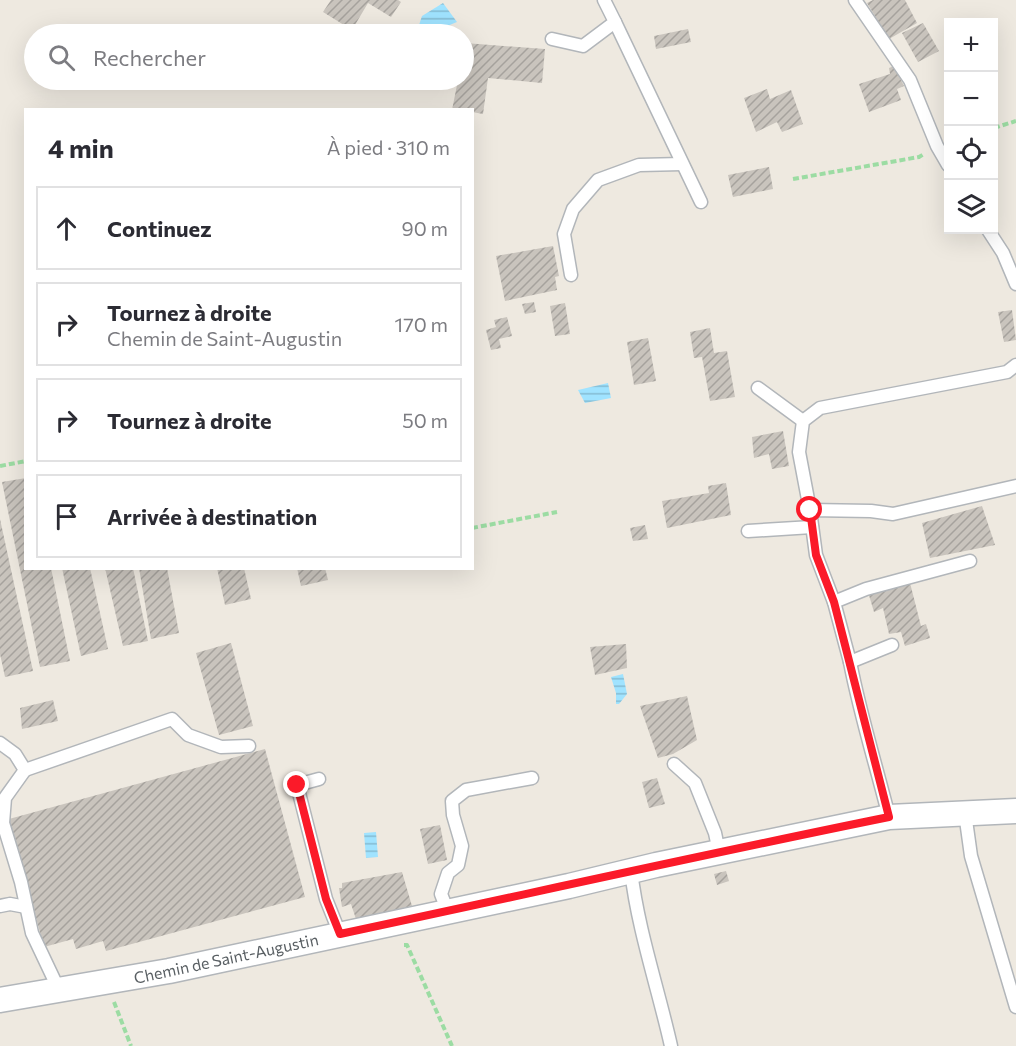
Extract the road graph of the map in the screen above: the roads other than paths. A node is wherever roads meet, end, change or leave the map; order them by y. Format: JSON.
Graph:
{"nodes":[{"id":1,"x":604,"y":0,"type":"edge"},
{"id":2,"x":855,"y":0,"type":"edge"},
{"id":3,"x":615,"y":22,"type":"junction"},
{"id":4,"x":552,"y":39,"type":"dead end"},
{"id":5,"x":944,"y":158,"type":"edge"},
{"id":6,"x":682,"y":164,"type":"junction"},
{"id":7,"x":700,"y":202,"type":"dead end"},
{"id":8,"x":990,"y":234,"type":"edge"},
{"id":9,"x":571,"y":275,"type":"dead end"},
{"id":10,"x":1016,"y":284,"type":"edge"},
{"id":11,"x":1016,"y":364,"type":"edge"},
{"id":12,"x":758,"y":388,"type":"dead end"},
{"id":13,"x":802,"y":421,"type":"junction"},
{"id":14,"x":1016,"y":486,"type":"edge"},
{"id":15,"x":810,"y":510,"type":"junction"},
{"id":16,"x":812,"y":527,"type":"junction"},
{"id":17,"x":748,"y":531,"type":"dead end"},
{"id":18,"x":970,"y":561,"type":"dead end"},
{"id":19,"x":834,"y":602,"type":"junction"},
{"id":20,"x":892,"y":645,"type":"dead end"},
{"id":21,"x":850,"y":662,"type":"junction"},
{"id":22,"x":0,"y":743,"type":"edge"},
{"id":23,"x":249,"y":746,"type":"dead end"},
{"id":24,"x":674,"y":764,"type":"dead end"},
{"id":25,"x":25,"y":770,"type":"junction"},
{"id":26,"x":532,"y":778,"type":"dead end"},
{"id":27,"x":319,"y":779,"type":"dead end"},
{"id":28,"x":1016,"y":811,"type":"edge"},
{"id":29,"x":965,"y":813,"type":"junction"},
{"id":30,"x":889,"y":817,"type":"junction"},
{"id":31,"x":719,"y":852,"type":"junction"},
{"id":32,"x":631,"y":871,"type":"junction"},
{"id":33,"x":0,"y":906,"type":"edge"},
{"id":34,"x":26,"y":907,"type":"junction"},
{"id":35,"x":448,"y":912,"type":"junction"},
{"id":36,"x":340,"y":934,"type":"junction"},
{"id":37,"x":58,"y":990,"type":"junction"},
{"id":38,"x":0,"y":1000,"type":"edge"},
{"id":39,"x":1016,"y":1007,"type":"edge"},
{"id":40,"x":672,"y":1046,"type":"edge"}],
"edges":[{"from":1,"to":3,"type":"lane"},
{"from":2,"to":5,"type":"lane"},
{"from":3,"to":4,"type":"lane"},
{"from":3,"to":6,"type":"lane"},
{"from":6,"to":7,"type":"lane"},
{"from":6,"to":9,"type":"lane"},
{"from":8,"to":10,"type":"lane"},
{"from":11,"to":13,"type":"lane"},
{"from":12,"to":13,"type":"lane"},
{"from":13,"to":15,"type":"lane"},
{"from":14,"to":15,"type":"lane"},
{"from":15,"to":16,"type":"lane"},
{"from":16,"to":17,"type":"lane"},
{"from":16,"to":19,"type":"lane"},
{"from":18,"to":19,"type":"lane"},
{"from":19,"to":21,"type":"lane"},
{"from":20,"to":21,"type":"lane"},
{"from":21,"to":30,"type":"lane"},
{"from":22,"to":25,"type":"lane"},
{"from":23,"to":25,"type":"lane"},
{"from":24,"to":31,"type":"lane"},
{"from":25,"to":34,"type":"lane"},
{"from":26,"to":35,"type":"lane"},
{"from":27,"to":36,"type":"lane"},
{"from":28,"to":29,"type":"street","name":"Chemin de Saint-Augustin"},
{"from":29,"to":30,"type":"street","name":"Chemin de Saint-Augustin"},
{"from":29,"to":39,"type":"lane"},
{"from":30,"to":31,"type":"street","name":"Chemin de Saint-Augustin"},
{"from":31,"to":32,"type":"street","name":"Chemin de Saint-Augustin"},
{"from":32,"to":35,"type":"street","name":"Chemin de Saint-Augustin"},
{"from":32,"to":40,"type":"lane"},
{"from":33,"to":34,"type":"lane"},
{"from":34,"to":37,"type":"lane"},
{"from":35,"to":36,"type":"street","name":"Chemin de Saint-Augustin"},
{"from":36,"to":37,"type":"street","name":"Chemin de Saint-Augustin"},
{"from":37,"to":38,"type":"street","name":"Chemin de Saint-Augustin"}]}
